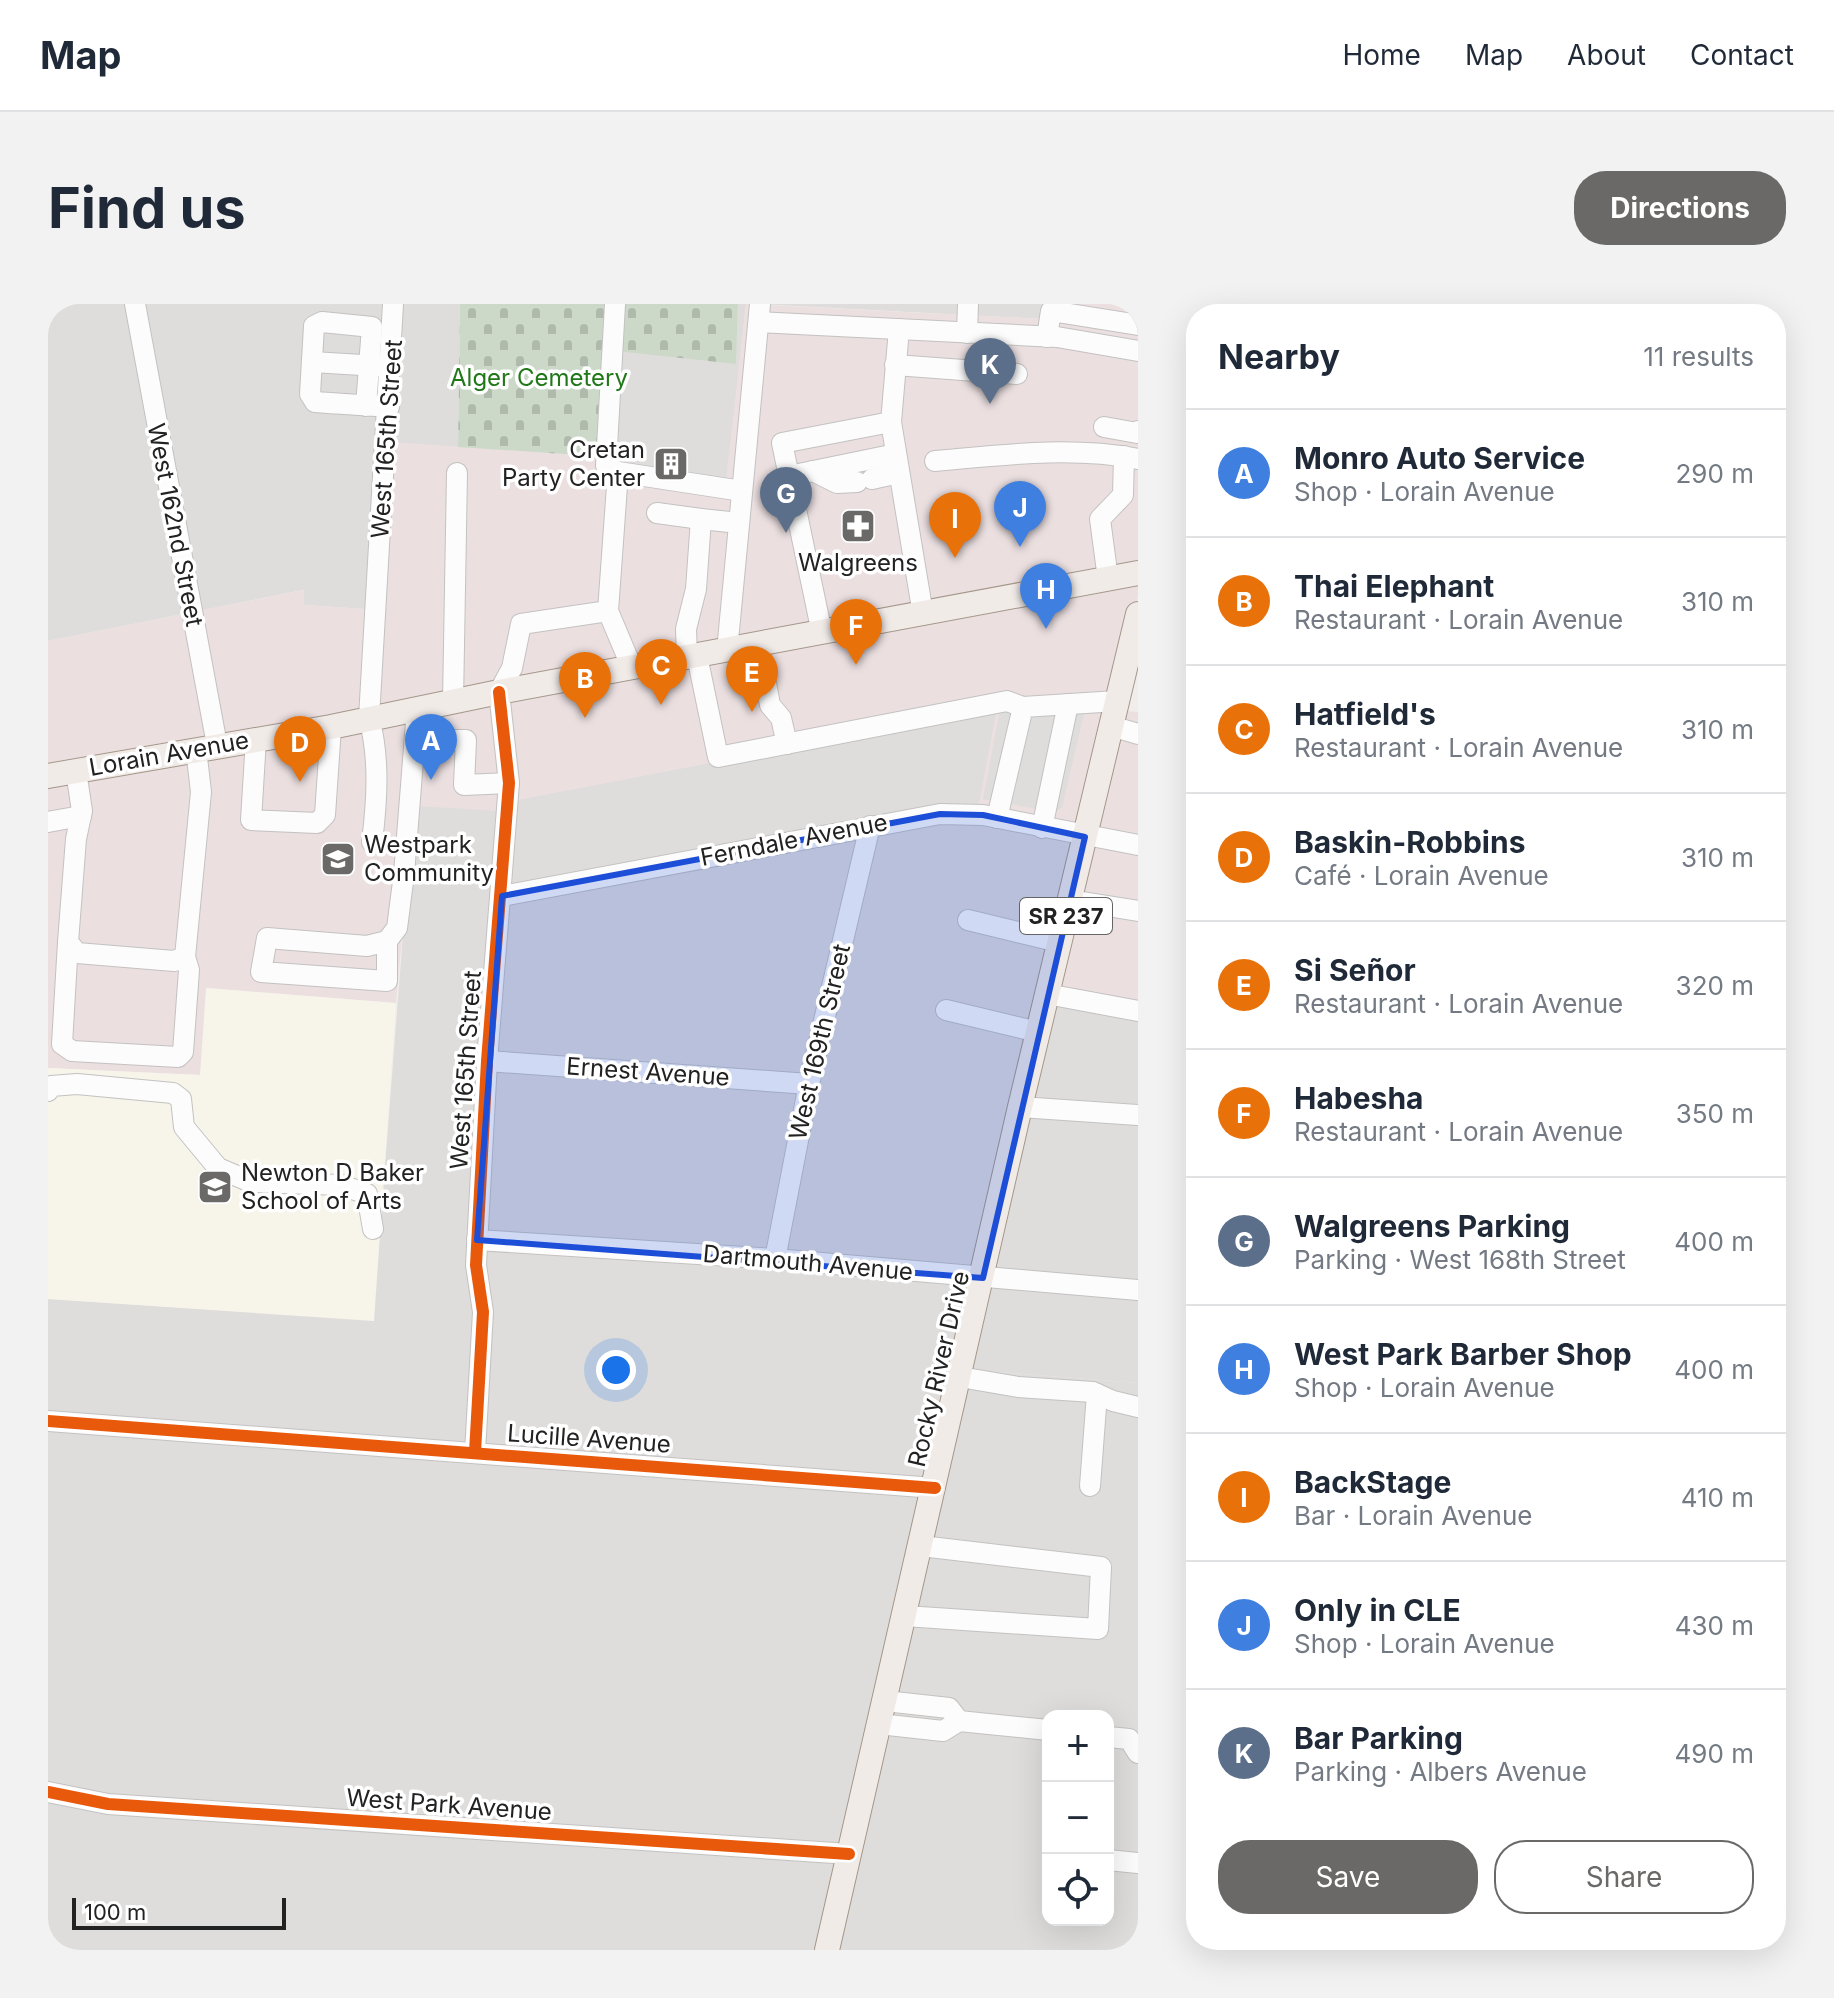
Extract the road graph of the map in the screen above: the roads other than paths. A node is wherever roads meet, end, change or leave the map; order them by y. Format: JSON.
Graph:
{"nodes":[{"id":1,"x":135,"y":304,"type":"edge"},
{"id":2,"x":393,"y":304,"type":"edge"},
{"id":3,"x":615,"y":304,"type":"edge"},
{"id":4,"x":968,"y":304,"type":"edge"},
{"id":5,"x":1065,"y":309,"type":"edge"},
{"id":6,"x":759,"y":313,"type":"edge"},
{"id":7,"x":1138,"y":325,"type":"edge"},
{"id":8,"x":899,"y":329,"type":"junction"},
{"id":9,"x":967,"y":333,"type":"junction"},
{"id":10,"x":1047,"y":337,"type":"junction"},
{"id":11,"x":1138,"y":351,"type":"edge"},
{"id":12,"x":312,"y":362,"type":"junction"},
{"id":13,"x":895,"y":365,"type":"junction"},
{"id":14,"x":369,"y":366,"type":"junction"},
{"id":15,"x":391,"y":368,"type":"junction"},
{"id":16,"x":1017,"y":374,"type":"dead end"},
{"id":17,"x":366,"y":406,"type":"junction"},
{"id":18,"x":389,"y":407,"type":"junction"},
{"id":19,"x":891,"y":422,"type":"junction"},
{"id":20,"x":1104,"y":427,"type":"dead end"},
{"id":21,"x":1138,"y":431,"type":"edge"},
{"id":22,"x":782,"y":443,"type":"junction"},
{"id":23,"x":747,"y":445,"type":"junction"},
{"id":24,"x":1131,"y":458,"type":"edge"},
{"id":25,"x":935,"y":461,"type":"dead end"},
{"id":26,"x":897,"y":464,"type":"junction"},
{"id":27,"x":813,"y":471,"type":"junction"},
{"id":28,"x":618,"y":472,"type":"junction"},
{"id":29,"x":457,"y":473,"type":"dead end"},
{"id":30,"x":789,"y":476,"type":"junction"},
{"id":31,"x":742,"y":491,"type":"junction"},
{"id":32,"x":657,"y":513,"type":"dead end"},
{"id":33,"x":701,"y":519,"type":"junction"},
{"id":34,"x":739,"y":523,"type":"junction"},
{"id":35,"x":1138,"y":573,"type":"edge"},
{"id":36,"x":1108,"y":579,"type":"junction"},
{"id":37,"x":608,"y":611,"type":"junction"},
{"id":38,"x":923,"y":614,"type":"junction"},
{"id":39,"x":1137,"y":619,"type":"edge"},
{"id":40,"x":822,"y":633,"type":"junction"},
{"id":41,"x":759,"y":645,"type":"junction"},
{"id":42,"x":727,"y":651,"type":"junction"},
{"id":43,"x":692,"y":657,"type":"junction"},
{"id":44,"x":632,"y":668,"type":"junction"},
{"id":45,"x":1126,"y":689,"type":"edge"},
{"id":46,"x":499,"y":692,"type":"junction"},
{"id":47,"x":453,"y":702,"type":"junction"},
{"id":48,"x":1068,"y":704,"type":"junction"},
{"id":49,"x":1023,"y":707,"type":"junction"},
{"id":50,"x":417,"y":710,"type":"junction"},
{"id":51,"x":369,"y":718,"type":"junction"},
{"id":52,"x":1111,"y":726,"type":"junction"},
{"id":53,"x":331,"y":727,"type":"junction"},
{"id":54,"x":1138,"y":734,"type":"edge"},
{"id":55,"x":256,"y":739,"type":"junction"},
{"id":56,"x":437,"y":740,"type":"dead end"},
{"id":57,"x":787,"y":744,"type":"junction"},
{"id":58,"x":207,"y":747,"type":"junction"},
{"id":59,"x":76,"y":771,"type":"junction"},
{"id":60,"x":48,"y":776,"type":"edge"},
{"id":61,"x":509,"y":783,"type":"junction"},
{"id":62,"x":81,"y":816,"type":"junction"},
{"id":63,"x":997,"y":818,"type":"junction"},
{"id":64,"x":48,"y":822,"type":"edge"},
{"id":65,"x":870,"y":826,"type":"junction"},
{"id":66,"x":1042,"y":828,"type":"junction"},
{"id":67,"x":1085,"y":837,"type":"junction"},
{"id":68,"x":372,"y":842,"type":"dead end"},
{"id":69,"x":1138,"y":845,"type":"edge"},
{"id":70,"x":502,"y":896,"type":"junction"},
{"id":71,"x":1070,"y":900,"type":"junction"},
{"id":72,"x":1138,"y":911,"type":"edge"},
{"id":73,"x":968,"y":920,"type":"dead end"},
{"id":74,"x":387,"y":941,"type":"junction"},
{"id":75,"x":68,"y":942,"type":"junction"},
{"id":76,"x":1059,"y":942,"type":"junction"},
{"id":77,"x":185,"y":957,"type":"junction"},
{"id":78,"x":1047,"y":994,"type":"junction"},
{"id":79,"x":946,"y":1010,"type":"dead end"},
{"id":80,"x":1138,"y":1011,"type":"edge"},
{"id":81,"x":1038,"y":1032,"type":"junction"},
{"id":82,"x":487,"y":1061,"type":"junction"},
{"id":83,"x":809,"y":1084,"type":"junction"},
{"id":84,"x":48,"y":1091,"type":"edge"},
{"id":85,"x":1020,"y":1107,"type":"junction"},
{"id":86,"x":1138,"y":1115,"type":"edge"},
{"id":87,"x":373,"y":1229,"type":"dead end"},
{"id":88,"x":477,"y":1240,"type":"junction"},
{"id":89,"x":775,"y":1259,"type":"junction"},
{"id":90,"x":983,"y":1278,"type":"junction"},
{"id":91,"x":1138,"y":1290,"type":"edge"},
{"id":92,"x":960,"y":1377,"type":"junction"},
{"id":93,"x":1097,"y":1394,"type":"junction"},
{"id":94,"x":1138,"y":1407,"type":"edge"},
{"id":95,"x":48,"y":1421,"type":"edge"},
{"id":96,"x":475,"y":1452,"type":"junction"},
{"id":97,"x":1090,"y":1486,"type":"dead end"},
{"id":98,"x":935,"y":1488,"type":"junction"},
{"id":99,"x":921,"y":1546,"type":"junction"},
{"id":100,"x":905,"y":1616,"type":"junction"},
{"id":101,"x":882,"y":1713,"type":"junction"},
{"id":102,"x":1042,"y":1729,"type":"edge"},
{"id":103,"x":1114,"y":1738,"type":"edge"},
{"id":104,"x":1138,"y":1753,"type":"edge"},
{"id":105,"x":48,"y":1792,"type":"edge"},
{"id":106,"x":849,"y":1854,"type":"junction"},
{"id":107,"x":1114,"y":1861,"type":"edge"},
{"id":108,"x":1138,"y":1863,"type":"edge"},
{"id":109,"x":827,"y":1950,"type":"edge"}],
"edges":[{"from":1,"to":58,"type":"street","name":"West 162nd Street"},
{"from":2,"to":15,"type":"street","name":"West 165th Street"},
{"from":3,"to":28,"type":"street"},
{"from":4,"to":9,"type":"street"},
{"from":5,"to":7,"type":"street"},
{"from":5,"to":10,"type":"street"},
{"from":6,"to":8,"type":"street"},
{"from":6,"to":23,"type":"street"},
{"from":8,"to":9,"type":"street"},
{"from":8,"to":13,"type":"street"},
{"from":9,"to":10,"type":"street"},
{"from":10,"to":11,"type":"street"},
{"from":12,"to":14,"type":"street"},
{"from":12,"to":14,"type":"street"},
{"from":12,"to":17,"type":"street"},
{"from":13,"to":16,"type":"street"},
{"from":13,"to":19,"type":"street"},
{"from":14,"to":15,"type":"street"},
{"from":14,"to":17,"type":"street"},
{"from":15,"to":18,"type":"street","name":"West 165th Street"},
{"from":17,"to":18,"type":"street"},
{"from":18,"to":51,"type":"street","name":"West 165th Street"},
{"from":19,"to":22,"type":"street"},
{"from":19,"to":26,"type":"street"},
{"from":20,"to":21,"type":"street"},
{"from":22,"to":23,"type":"street"},
{"from":22,"to":30,"type":"street"},
{"from":23,"to":31,"type":"street"},
{"from":24,"to":25,"type":"street"},
{"from":24,"to":36,"type":"street"},
{"from":26,"to":27,"type":"street"},
{"from":26,"to":27,"type":"street"},
{"from":26,"to":38,"type":"street"},
{"from":27,"to":30,"type":"street"},
{"from":28,"to":31,"type":"street"},
{"from":28,"to":37,"type":"street"},
{"from":29,"to":47,"type":"street"},
{"from":30,"to":40,"type":"street"},
{"from":31,"to":34,"type":"street"},
{"from":32,"to":33,"type":"street"},
{"from":33,"to":34,"type":"street"},
{"from":33,"to":43,"type":"street"},
{"from":34,"to":42,"type":"street"},
{"from":35,"to":36,"type":"main road","name":"Lorain Avenue"},
{"from":36,"to":38,"type":"main road","name":"Lorain Avenue"},
{"from":37,"to":44,"type":"street"},
{"from":37,"to":46,"type":"street"},
{"from":38,"to":40,"type":"main road","name":"Lorain Avenue"},
{"from":39,"to":45,"type":"main road","name":"Rocky River Drive","number":"SR 237"},
{"from":40,"to":41,"type":"main road","name":"Lorain Avenue"},
{"from":41,"to":42,"type":"main road","name":"Lorain Avenue"},
{"from":41,"to":57,"type":"street"},
{"from":42,"to":43,"type":"main road","name":"Lorain Avenue"},
{"from":43,"to":44,"type":"main road","name":"Lorain Avenue"},
{"from":43,"to":57,"type":"street"},
{"from":44,"to":46,"type":"main road","name":"Lorain Avenue"},
{"from":45,"to":48,"type":"street"},
{"from":45,"to":52,"type":"main road","name":"Rocky River Drive","number":"SR 237"},
{"from":46,"to":47,"type":"main road","name":"Lorain Avenue"},
{"from":46,"to":61,"type":"street","name":"West 165th Street"},
{"from":47,"to":50,"type":"main road","name":"Lorain Avenue"},
{"from":48,"to":49,"type":"street"},
{"from":48,"to":66,"type":"street"},
{"from":49,"to":57,"type":"street"},
{"from":49,"to":63,"type":"street"},
{"from":50,"to":51,"type":"main road","name":"Lorain Avenue"},
{"from":50,"to":74,"type":"street"},
{"from":51,"to":53,"type":"main road","name":"Lorain Avenue"},
{"from":51,"to":68,"type":"street","name":"West 165th Street"},
{"from":52,"to":54,"type":"street"},
{"from":52,"to":67,"type":"main road","name":"Rocky River Drive","number":"SR 237"},
{"from":53,"to":55,"type":"main road","name":"Lorain Avenue"},
{"from":53,"to":55,"type":"street"},
{"from":55,"to":58,"type":"main road","name":"Lorain Avenue"},
{"from":56,"to":61,"type":"street"},
{"from":58,"to":59,"type":"main road","name":"Lorain Avenue"},
{"from":58,"to":77,"type":"street","name":"West 162nd Street"},
{"from":59,"to":60,"type":"main road","name":"Lorain Avenue"},
{"from":59,"to":62,"type":"street"},
{"from":61,"to":70,"type":"street","name":"West 165th Street"},
{"from":62,"to":64,"type":"street"},
{"from":62,"to":75,"type":"street"},
{"from":63,"to":65,"type":"street","name":"Ferndale Avenue"},
{"from":63,"to":66,"type":"street","name":"Ferndale Avenue"},
{"from":65,"to":70,"type":"street","name":"Ferndale Avenue"},
{"from":65,"to":83,"type":"street","name":"West 169th Street"},
{"from":66,"to":67,"type":"street","name":"Ferndale Avenue"},
{"from":67,"to":69,"type":"street","name":"Ferndale Avenue"},
{"from":67,"to":71,"type":"main road","name":"Rocky River Drive","number":"SR 237"},
{"from":70,"to":82,"type":"street","name":"West 165th Street"},
{"from":71,"to":72,"type":"street"},
{"from":71,"to":76,"type":"main road","name":"Rocky River Drive","number":"SR 237"},
{"from":73,"to":76,"type":"street"},
{"from":74,"to":74,"type":"street"},
{"from":75,"to":77,"type":"street"},
{"from":75,"to":77,"type":"street","name":"West 162nd Street"},
{"from":76,"to":78,"type":"main road","name":"Rocky River Drive","number":"SR 237"},
{"from":78,"to":80,"type":"street"},
{"from":78,"to":81,"type":"main road","name":"Rocky River Drive","number":"SR 237"},
{"from":79,"to":81,"type":"street"},
{"from":81,"to":85,"type":"main road","name":"Rocky River Drive","number":"SR 237"},
{"from":82,"to":83,"type":"street","name":"Ernest Avenue"},
{"from":82,"to":88,"type":"street","name":"West 165th Street"},
{"from":83,"to":89,"type":"street","name":"West 169th Street"},
{"from":84,"to":87,"type":"street"},
{"from":85,"to":86,"type":"street"},
{"from":85,"to":90,"type":"main road","name":"Rocky River Drive","number":"SR 237"},
{"from":88,"to":89,"type":"street","name":"Dartmouth Avenue"},
{"from":88,"to":96,"type":"street","name":"West 165th Street"},
{"from":89,"to":90,"type":"street","name":"Dartmouth Avenue"},
{"from":90,"to":91,"type":"street","name":"Dartmouth Avenue"},
{"from":90,"to":92,"type":"main road","name":"Rocky River Drive","number":"SR 237"},
{"from":92,"to":93,"type":"street"},
{"from":92,"to":98,"type":"main road","name":"Rocky River Drive","number":"SR 237"},
{"from":93,"to":94,"type":"street"},
{"from":93,"to":97,"type":"street"},
{"from":95,"to":96,"type":"street","name":"Lucille Avenue"},
{"from":96,"to":98,"type":"street","name":"Lucille Avenue"},
{"from":98,"to":99,"type":"main road","name":"Rocky River Drive","number":"SR 237"},
{"from":99,"to":100,"type":"main road","name":"Rocky River Drive","number":"SR 237"},
{"from":99,"to":100,"type":"street"},
{"from":100,"to":101,"type":"main road","name":"Rocky River Drive","number":"SR 237"},
{"from":101,"to":102,"type":"street"},
{"from":101,"to":106,"type":"main road","name":"Rocky River Drive","number":"SR 237"},
{"from":103,"to":104,"type":"street"},
{"from":105,"to":106,"type":"street","name":"West Park Avenue"},
{"from":106,"to":109,"type":"main road","name":"Rocky River Drive","number":"SR 237"},
{"from":107,"to":108,"type":"street"}]}
